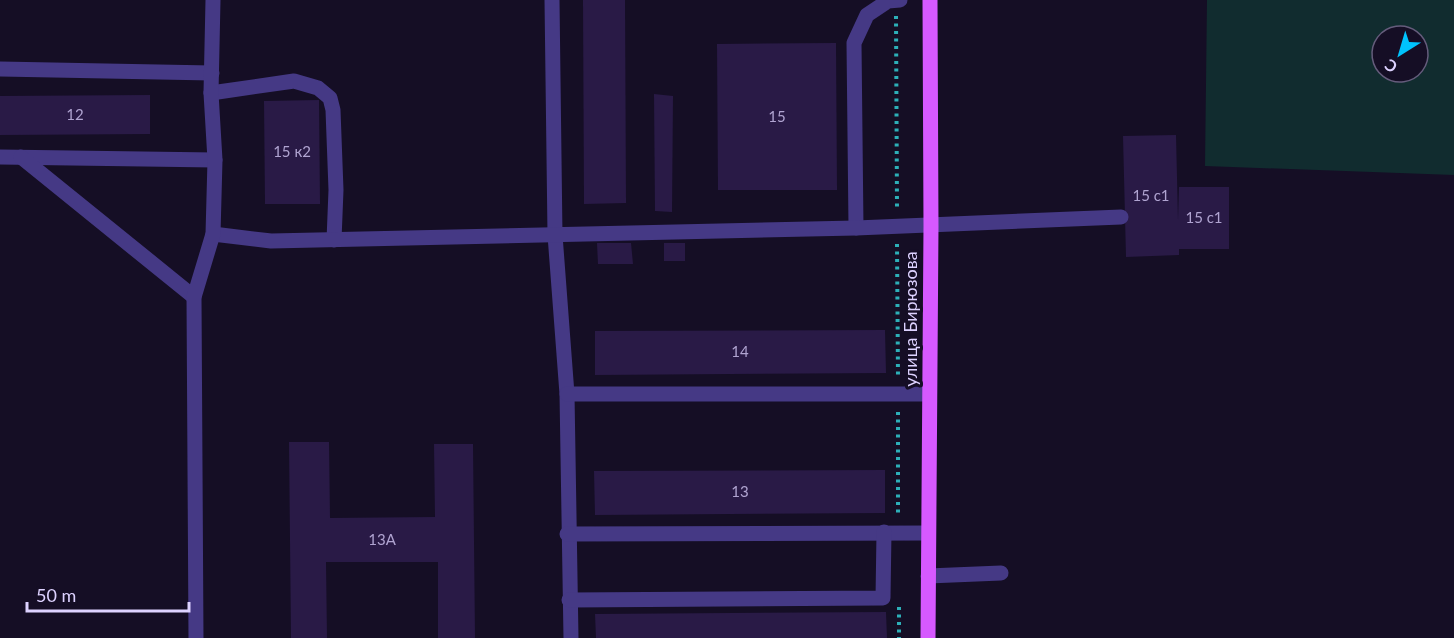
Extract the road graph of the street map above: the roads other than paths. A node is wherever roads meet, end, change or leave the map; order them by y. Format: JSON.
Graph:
{"nodes":[{"id":1,"x":213,"y":0,"type":"edge"},
{"id":2,"x":552,"y":0,"type":"edge"},
{"id":3,"x":898,"y":0,"type":"edge"},
{"id":4,"x":930,"y":0,"type":"edge"},
{"id":5,"x":0,"y":69,"type":"edge"},
{"id":6,"x":212,"y":73,"type":"junction"},
{"id":7,"x":211,"y":93,"type":"junction"},
{"id":8,"x":0,"y":157,"type":"edge"},
{"id":9,"x":21,"y":157,"type":"junction"},
{"id":10,"x":215,"y":160,"type":"junction"},
{"id":11,"x":1121,"y":217,"type":"dead end"},
{"id":12,"x":931,"y":226,"type":"junction"},
{"id":13,"x":856,"y":228,"type":"junction"},
{"id":14,"x":213,"y":234,"type":"junction"},
{"id":15,"x":555,"y":235,"type":"junction"},
{"id":16,"x":334,"y":240,"type":"junction"},
{"id":17,"x":194,"y":297,"type":"junction"},
{"id":18,"x":567,"y":394,"type":"junction"},
{"id":19,"x":930,"y":394,"type":"junction"},
{"id":20,"x":891,"y":532,"type":"junction"},
{"id":21,"x":928,"y":533,"type":"junction"},
{"id":22,"x":567,"y":534,"type":"junction"},
{"id":23,"x":1001,"y":573,"type":"dead end"},
{"id":24,"x":928,"y":576,"type":"junction"},
{"id":25,"x":569,"y":600,"type":"junction"},
{"id":26,"x":196,"y":638,"type":"edge"},
{"id":27,"x":571,"y":638,"type":"edge"},
{"id":28,"x":927,"y":638,"type":"edge"}],
"edges":[{"from":1,"to":6,"type":"street"},
{"from":2,"to":15,"type":"street"},
{"from":3,"to":13,"type":"street"},
{"from":4,"to":12,"type":"main road","name":"улица Бирюзова"},
{"from":5,"to":6,"type":"street"},
{"from":6,"to":7,"type":"street"},
{"from":7,"to":10,"type":"street"},
{"from":7,"to":16,"type":"street"},
{"from":8,"to":9,"type":"street"},
{"from":9,"to":10,"type":"street"},
{"from":9,"to":17,"type":"street"},
{"from":10,"to":14,"type":"street"},
{"from":11,"to":12,"type":"street"},
{"from":12,"to":13,"type":"street"},
{"from":12,"to":19,"type":"main road","name":"улица Бирюзова"},
{"from":13,"to":15,"type":"street"},
{"from":14,"to":16,"type":"street"},
{"from":14,"to":17,"type":"street"},
{"from":15,"to":16,"type":"street"},
{"from":15,"to":18,"type":"street"},
{"from":17,"to":26,"type":"street"},
{"from":18,"to":19,"type":"street"},
{"from":18,"to":22,"type":"street"},
{"from":19,"to":21,"type":"main road","name":"улица Бирюзова"},
{"from":20,"to":21,"type":"street"},
{"from":20,"to":22,"type":"street"},
{"from":20,"to":25,"type":"street"},
{"from":21,"to":24,"type":"main road","name":"улица Бирюзова"},
{"from":22,"to":25,"type":"street"},
{"from":23,"to":24,"type":"street"},
{"from":24,"to":28,"type":"main road","name":"улица Бирюзова"},
{"from":25,"to":27,"type":"street"}]}
